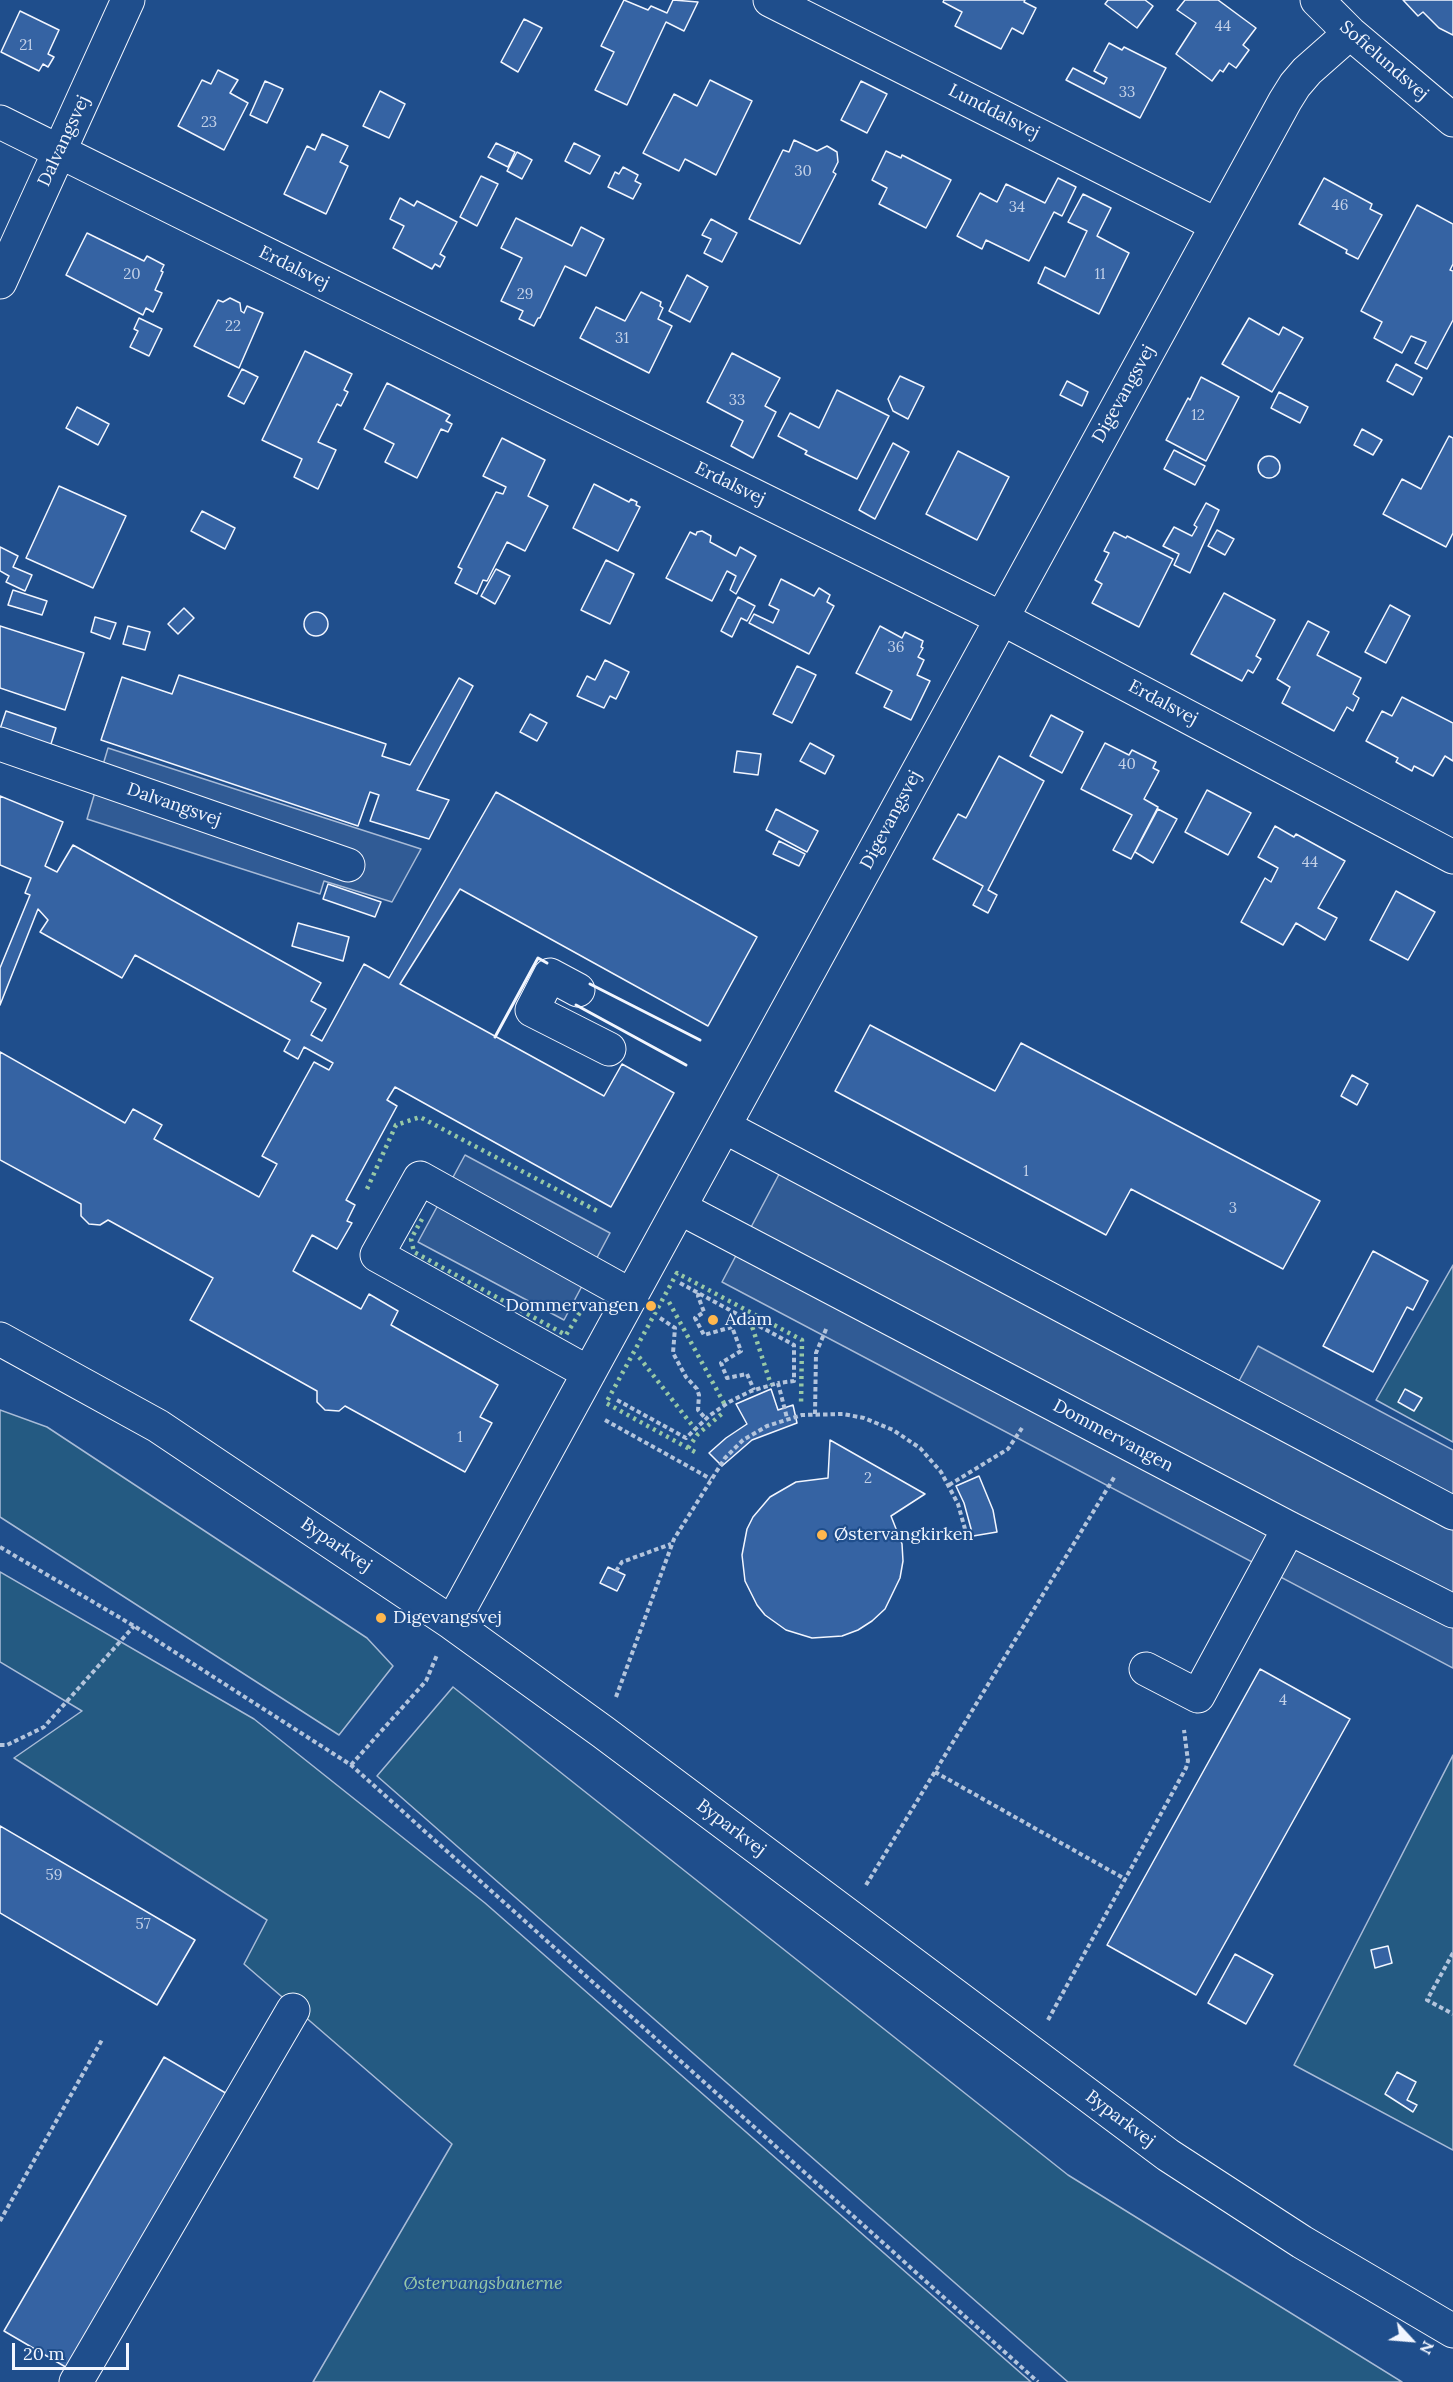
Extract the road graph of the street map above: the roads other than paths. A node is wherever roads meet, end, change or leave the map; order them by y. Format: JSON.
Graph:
{"nodes":[{"id":1,"x":128,"y":0,"type":"edge"},
{"id":2,"x":770,"y":0,"type":"edge"},
{"id":3,"x":1317,"y":0,"type":"edge"},
{"id":4,"x":1350,"y":33,"type":"junction"},
{"id":5,"x":1453,"y":120,"type":"edge"},
{"id":6,"x":0,"y":122,"type":"edge"},
{"id":7,"x":58,"y":151,"type":"junction"},
{"id":8,"x":1217,"y":225,"type":"junction"},
{"id":9,"x":0,"y":282,"type":"edge"},
{"id":10,"x":1001,"y":618,"type":"junction"},
{"id":11,"x":0,"y":744,"type":"edge"},
{"id":12,"x":1453,"y":857,"type":"edge"},
{"id":13,"x":348,"y":866,"type":"dead end"},
{"id":14,"x":578,"y":990,"type":"dead end"},
{"id":15,"x":609,"y":1049,"type":"dead end"},
{"id":16,"x":724,"y":1127,"type":"junction"},
{"id":17,"x":680,"y":1208,"type":"junction"},
{"id":18,"x":632,"y":1296,"type":"junction"},
{"id":19,"x":0,"y":1339,"type":"edge"},
{"id":20,"x":589,"y":1373,"type":"junction"},
{"id":21,"x":1453,"y":1513,"type":"edge"},
{"id":22,"x":1289,"y":1528,"type":"junction"},
{"id":23,"x":1453,"y":1611,"type":"edge"},
{"id":24,"x":452,"y":1623,"type":"junction"},
{"id":25,"x":1146,"y":1669,"type":"dead end"},
{"id":26,"x":294,"y":2010,"type":"dead end"},
{"id":27,"x":1453,"y":2331,"type":"edge"},
{"id":28,"x":76,"y":2382,"type":"edge"}],
"edges":[{"from":1,"to":7,"type":"street","name":"Dalvangsvej"},
{"from":2,"to":8,"type":"street","name":"Lunddalsvej"},
{"from":3,"to":4,"type":"street","name":"Sofielundsvej"},
{"from":4,"to":5,"type":"street","name":"Sofielundsvej"},
{"from":4,"to":8,"type":"street","name":"Digevangsvej"},
{"from":6,"to":7,"type":"street","name":"Erdalsvej"},
{"from":7,"to":9,"type":"street","name":"Dalvangsvej"},
{"from":7,"to":10,"type":"street","name":"Erdalsvej"},
{"from":8,"to":10,"type":"street","name":"Digevangsvej"},
{"from":10,"to":12,"type":"street","name":"Erdalsvej"},
{"from":10,"to":16,"type":"street","name":"Digevangsvej"},
{"from":11,"to":13,"type":"street","name":"Dalvangsvej"},
{"from":14,"to":15,"type":"street"},
{"from":16,"to":17,"type":"street","name":"Digevangsvej"},
{"from":16,"to":21,"type":"street"},
{"from":17,"to":18,"type":"street","name":"Digevangsvej"},
{"from":17,"to":22,"type":"street","name":"Dommervangen"},
{"from":18,"to":20,"type":"street","name":"Digevangsvej"},
{"from":18,"to":20,"type":"street"},
{"from":19,"to":24,"type":"street","name":"Byparkvej"},
{"from":20,"to":24,"type":"street","name":"Digevangsvej"},
{"from":22,"to":23,"type":"street","name":"Dommervangen"},
{"from":22,"to":25,"type":"street"},
{"from":24,"to":27,"type":"street","name":"Byparkvej"},
{"from":26,"to":28,"type":"street"}]}
